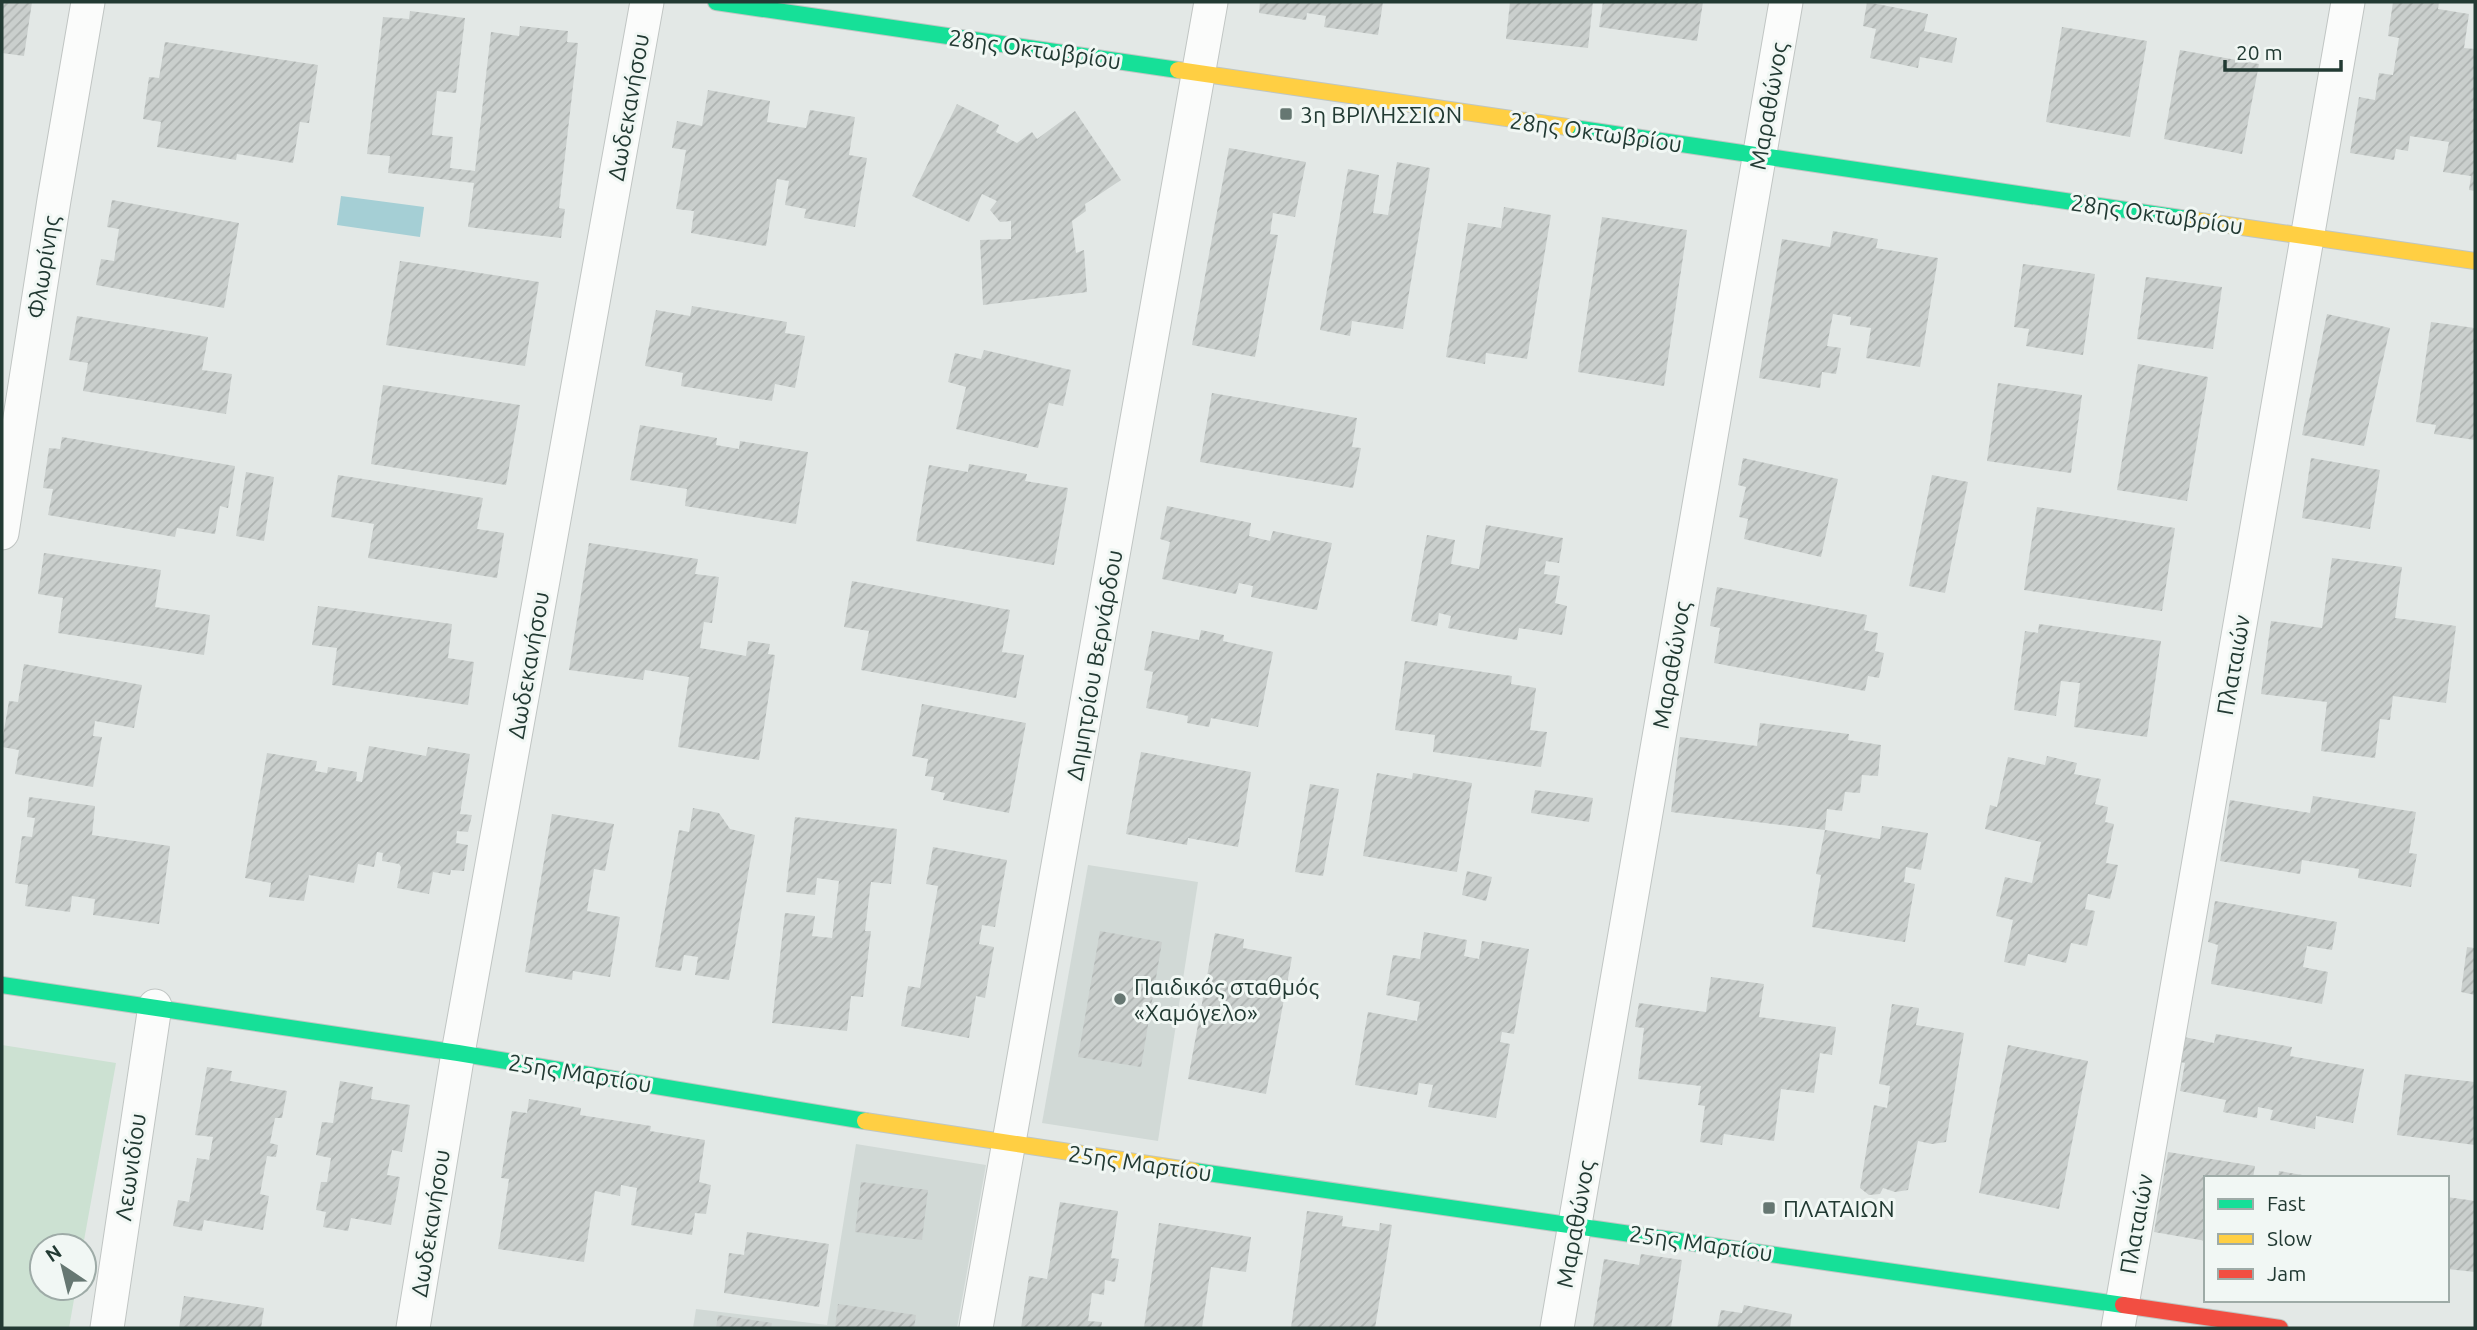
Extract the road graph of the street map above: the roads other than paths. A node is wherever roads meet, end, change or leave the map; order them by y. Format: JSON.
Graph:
{"nodes":[{"id":1,"x":88,"y":2,"type":"edge"},
{"id":2,"x":647,"y":2,"type":"edge"},
{"id":3,"x":716,"y":2,"type":"edge"},
{"id":4,"x":1211,"y":2,"type":"edge"},
{"id":5,"x":1786,"y":2,"type":"edge"},
{"id":6,"x":2348,"y":2,"type":"edge"},
{"id":7,"x":1198,"y":73,"type":"junction"},
{"id":8,"x":1759,"y":156,"type":"junction"},
{"id":9,"x":2307,"y":237,"type":"junction"},
{"id":10,"x":2475,"y":261,"type":"edge"},
{"id":11,"x":2,"y":533,"type":"edge"},
{"id":12,"x":2,"y":985,"type":"edge"},
{"id":13,"x":155,"y":1006,"type":"junction"},
{"id":14,"x":458,"y":1053,"type":"junction"},
{"id":15,"x":1008,"y":1144,"type":"junction"},
{"id":16,"x":1574,"y":1225,"type":"junction"},
{"id":17,"x":2120,"y":1317,"type":"edge"},
{"id":18,"x":107,"y":1328,"type":"edge"},
{"id":19,"x":413,"y":1328,"type":"edge"},
{"id":20,"x":976,"y":1328,"type":"edge"},
{"id":21,"x":1557,"y":1328,"type":"edge"},
{"id":22,"x":2280,"y":1328,"type":"edge"}],
"edges":[{"from":1,"to":11,"type":"street","name":"Φλωρίνης"},
{"from":2,"to":14,"type":"street","name":"Δωδεκανήσου"},
{"from":3,"to":7,"type":"street","name":"28ης Οκτωβρίου"},
{"from":4,"to":7,"type":"street","name":"Δημητρίου Βερνάρδου"},
{"from":5,"to":8,"type":"street","name":"Μαραθώνος"},
{"from":6,"to":9,"type":"street","name":"Πλαταιών"},
{"from":7,"to":8,"type":"street","name":"28ης Οκτωβρίου"},
{"from":7,"to":15,"type":"street","name":"Δημητρίου Βερνάρδου"},
{"from":8,"to":9,"type":"street","name":"28ης Οκτωβρίου"},
{"from":8,"to":16,"type":"street","name":"Μαραθώνος"},
{"from":9,"to":10,"type":"street","name":"28ης Οκτωβρίου"},
{"from":9,"to":17,"type":"street","name":"Πλαταιών"},
{"from":12,"to":13,"type":"street","name":"25ης Μαρτίου"},
{"from":13,"to":14,"type":"street","name":"25ης Μαρτίου"},
{"from":13,"to":18,"type":"street","name":"Λεωνιδίου"},
{"from":14,"to":15,"type":"street","name":"25ης Μαρτίου"},
{"from":14,"to":19,"type":"street","name":"Δωδεκανήσου"},
{"from":15,"to":16,"type":"street","name":"25ης Μαρτίου"},
{"from":15,"to":20,"type":"street","name":"Δημητρίου Βερνάρδου"},
{"from":16,"to":17,"type":"street","name":"25ης Μαρτίου"},
{"from":16,"to":21,"type":"street","name":"Μαραθώνος"},
{"from":17,"to":22,"type":"street","name":"25ης Μαρτίου"}]}
